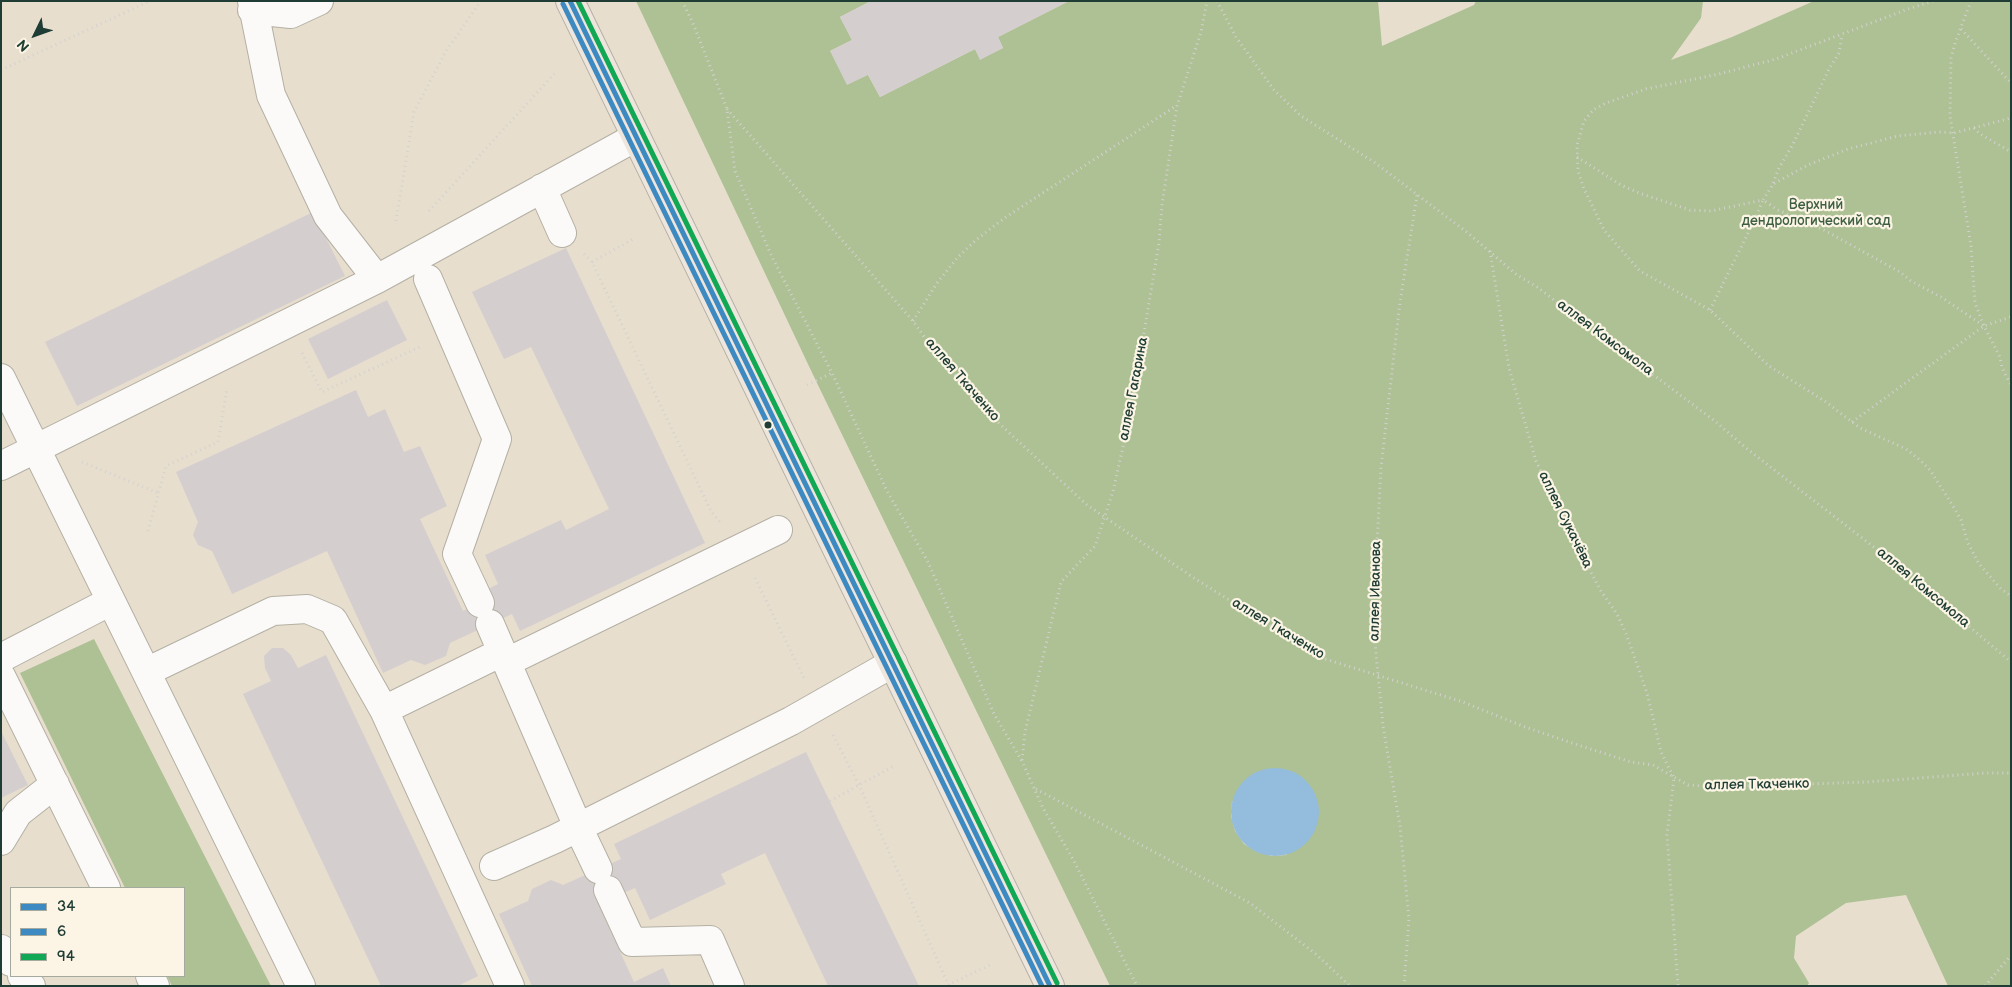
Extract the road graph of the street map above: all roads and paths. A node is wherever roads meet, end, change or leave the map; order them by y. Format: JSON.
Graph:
{"nodes":[{"id":1,"x":150,"y":1,"type":"edge"},
{"id":2,"x":319,"y":1,"type":"edge"},
{"id":3,"x":481,"y":1,"type":"edge"},
{"id":4,"x":570,"y":1,"type":"edge"},
{"id":5,"x":682,"y":1,"type":"edge"},
{"id":6,"x":1207,"y":1,"type":"edge"},
{"id":7,"x":1216,"y":1,"type":"edge"},
{"id":8,"x":1933,"y":1,"type":"edge"},
{"id":9,"x":1971,"y":1,"type":"edge"},
{"id":10,"x":252,"y":5,"type":"edge"},
{"id":11,"x":1960,"y":29,"type":"junction"},
{"id":12,"x":1842,"y":34,"type":"junction"},
{"id":13,"x":1,"y":70,"type":"edge"},
{"id":14,"x":555,"y":73,"type":"dead end"},
{"id":15,"x":2011,"y":84,"type":"edge"},
{"id":16,"x":1177,"y":106,"type":"junction"},
{"id":17,"x":727,"y":109,"type":"junction"},
{"id":18,"x":2011,"y":118,"type":"edge"},
{"id":19,"x":1974,"y":128,"type":"junction"},
{"id":20,"x":1954,"y":133,"type":"junction"},
{"id":21,"x":636,"y":137,"type":"junction"},
{"id":22,"x":2011,"y":152,"type":"edge"},
{"id":23,"x":1577,"y":157,"type":"junction"},
{"id":24,"x":1773,"y":184,"type":"junction"},
{"id":25,"x":542,"y":188,"type":"junction"},
{"id":26,"x":1417,"y":195,"type":"junction"},
{"id":27,"x":1762,"y":200,"type":"junction"},
{"id":28,"x":396,"y":221,"type":"dead end"},
{"id":29,"x":562,"y":233,"type":"joint"},
{"id":30,"x":635,"y":238,"type":"dead end"},
{"id":31,"x":1490,"y":251,"type":"junction"},
{"id":32,"x":592,"y":262,"type":"junction"},
{"id":33,"x":406,"y":263,"type":"junction"},
{"id":34,"x":377,"y":279,"type":"junction"},
{"id":35,"x":428,"y":279,"type":"dead end"},
{"id":36,"x":1710,"y":310,"type":"junction"},
{"id":37,"x":2011,"y":316,"type":"edge"},
{"id":38,"x":913,"y":321,"type":"junction"},
{"id":39,"x":287,"y":324,"type":"junction"},
{"id":40,"x":1984,"y":326,"type":"junction"},
{"id":41,"x":452,"y":332,"type":"junction"},
{"id":42,"x":235,"y":349,"type":"junction"},
{"id":43,"x":832,"y":372,"type":"junction"},
{"id":44,"x":1,"y":378,"type":"edge"},
{"id":45,"x":807,"y":385,"type":"dead end"},
{"id":46,"x":2011,"y":385,"type":"edge"},
{"id":47,"x":1851,"y":422,"type":"junction"},
{"id":48,"x":39,"y":447,"type":"junction"},
{"id":49,"x":1,"y":466,"type":"edge"},
{"id":50,"x":158,"y":493,"type":"junction"},
{"id":51,"x":1105,"y":517,"type":"junction"},
{"id":52,"x":778,"y":530,"type":"dead end"},
{"id":53,"x":148,"y":531,"type":"dead end"},
{"id":54,"x":741,"y":548,"type":"junction"},
{"id":55,"x":2011,"y":596,"type":"edge"},
{"id":56,"x":111,"y":601,"type":"junction"},
{"id":57,"x":505,"y":657,"type":"junction"},
{"id":58,"x":1,"y":658,"type":"edge"},
{"id":59,"x":2011,"y":662,"type":"edge"},
{"id":60,"x":893,"y":663,"type":"junction"},
{"id":61,"x":146,"y":672,"type":"junction"},
{"id":62,"x":1378,"y":675,"type":"junction"},
{"id":63,"x":1,"y":676,"type":"edge"},
{"id":64,"x":818,"y":706,"type":"junction"},
{"id":65,"x":384,"y":710,"type":"junction"},
{"id":66,"x":1022,"y":761,"type":"junction"},
{"id":67,"x":894,"y":766,"type":"dead end"},
{"id":68,"x":2011,"y":773,"type":"edge"},
{"id":69,"x":1674,"y":778,"type":"junction"},
{"id":70,"x":55,"y":784,"type":"junction"},
{"id":71,"x":859,"y":785,"type":"junction"},
{"id":72,"x":1035,"y":789,"type":"junction"},
{"id":73,"x":830,"y":801,"type":"dead end"},
{"id":74,"x":578,"y":827,"type":"junction"},
{"id":75,"x":1,"y":841,"type":"edge"},
{"id":76,"x":494,"y":866,"type":"dead end"},
{"id":77,"x":106,"y":887,"type":"edge"},
{"id":78,"x":1,"y":949,"type":"edge"},
{"id":79,"x":2011,"y":955,"type":"edge"},
{"id":80,"x":10,"y":961,"type":"edge"},
{"id":81,"x":990,"y":965,"type":"dead end"},
{"id":82,"x":301,"y":986,"type":"edge"},
{"id":83,"x":510,"y":986,"type":"edge"},
{"id":84,"x":730,"y":986,"type":"edge"},
{"id":85,"x":949,"y":986,"type":"edge"},
{"id":86,"x":1050,"y":986,"type":"edge"},
{"id":87,"x":1136,"y":986,"type":"edge"},
{"id":88,"x":1350,"y":986,"type":"edge"},
{"id":89,"x":1404,"y":986,"type":"edge"},
{"id":90,"x":1678,"y":986,"type":"edge"},
{"id":91,"x":1985,"y":986,"type":"edge"}],
"edges":[{"from":1,"to":13,"type":"path"},
{"from":2,"to":10,"type":"lane"},
{"from":3,"to":28,"type":"path"},
{"from":4,"to":21,"type":"main road"},
{"from":5,"to":17,"type":"path"},
{"from":6,"to":16,"type":"path","name":"аллея Гагарина"},
{"from":7,"to":26,"type":"path","name":"аллея Комсомола"},
{"from":8,"to":12,"type":"path"},
{"from":9,"to":11,"type":"path"},
{"from":10,"to":34,"type":"lane"},
{"from":11,"to":15,"type":"path"},
{"from":11,"to":20,"type":"path"},
{"from":12,"to":23,"type":"path"},
{"from":12,"to":24,"type":"path"},
{"from":14,"to":33,"type":"path"},
{"from":16,"to":38,"type":"path"},
{"from":16,"to":51,"type":"path","name":"аллея Гагарина"},
{"from":17,"to":38,"type":"path","name":"аллея Ткаченко"},
{"from":17,"to":43,"type":"path"},
{"from":18,"to":19,"type":"path"},
{"from":19,"to":20,"type":"path"},
{"from":19,"to":22,"type":"path"},
{"from":20,"to":24,"type":"path"},
{"from":20,"to":40,"type":"path"},
{"from":21,"to":25,"type":"lane"},
{"from":21,"to":60,"type":"main road"},
{"from":23,"to":27,"type":"path"},
{"from":23,"to":36,"type":"path"},
{"from":24,"to":27,"type":"path"},
{"from":25,"to":29,"type":"lane"},
{"from":25,"to":33,"type":"lane"},
{"from":26,"to":31,"type":"path","name":"аллея Комсомола"},
{"from":26,"to":62,"type":"path","name":"аллея Иванова"},
{"from":27,"to":36,"type":"path"},
{"from":27,"to":40,"type":"path"},
{"from":29,"to":32,"type":"path"},
{"from":30,"to":32,"type":"path"},
{"from":31,"to":59,"type":"path","name":"аллея Комсомола"},
{"from":31,"to":69,"type":"path","name":"аллея Сукачёва"},
{"from":32,"to":54,"type":"path"},
{"from":33,"to":34,"type":"lane"},
{"from":34,"to":39,"type":"lane"},
{"from":35,"to":41,"type":"lane"},
{"from":36,"to":47,"type":"path"},
{"from":37,"to":40,"type":"path"},
{"from":38,"to":51,"type":"path","name":"аллея Ткаченко"},
{"from":39,"to":41,"type":"path"},
{"from":39,"to":42,"type":"lane"},
{"from":40,"to":46,"type":"path"},
{"from":40,"to":47,"type":"path"},
{"from":41,"to":57,"type":"lane"},
{"from":42,"to":48,"type":"lane"},
{"from":42,"to":50,"type":"path"},
{"from":43,"to":45,"type":"path"},
{"from":43,"to":66,"type":"path"},
{"from":44,"to":48,"type":"lane"},
{"from":47,"to":55,"type":"path"},
{"from":48,"to":49,"type":"lane"},
{"from":48,"to":50,"type":"path"},
{"from":48,"to":56,"type":"lane"},
{"from":50,"to":53,"type":"path"},
{"from":51,"to":62,"type":"path","name":"аллея Ткаченко"},
{"from":51,"to":66,"type":"path","name":"аллея Гагарина"},
{"from":52,"to":54,"type":"lane"},
{"from":54,"to":57,"type":"lane"},
{"from":54,"to":64,"type":"path"},
{"from":56,"to":58,"type":"lane"},
{"from":56,"to":61,"type":"lane"},
{"from":57,"to":65,"type":"lane"},
{"from":57,"to":74,"type":"lane"},
{"from":60,"to":64,"type":"lane"},
{"from":60,"to":86,"type":"main road"},
{"from":61,"to":65,"type":"lane"},
{"from":61,"to":82,"type":"lane"},
{"from":62,"to":69,"type":"path","name":"аллея Ткаченко"},
{"from":62,"to":89,"type":"path","name":"аллея Иванова"},
{"from":63,"to":70,"type":"lane"},
{"from":64,"to":71,"type":"path"},
{"from":64,"to":74,"type":"lane"},
{"from":65,"to":83,"type":"lane"},
{"from":66,"to":72,"type":"path"},
{"from":67,"to":71,"type":"path"},
{"from":68,"to":69,"type":"path","name":"аллея Ткаченко"},
{"from":69,"to":90,"type":"path"},
{"from":70,"to":75,"type":"lane"},
{"from":70,"to":77,"type":"lane"},
{"from":71,"to":73,"type":"path"},
{"from":71,"to":85,"type":"path"},
{"from":72,"to":87,"type":"path"},
{"from":72,"to":88,"type":"path"},
{"from":74,"to":76,"type":"lane"},
{"from":74,"to":84,"type":"lane"},
{"from":78,"to":80,"type":"lane"},
{"from":79,"to":91,"type":"path"},
{"from":81,"to":85,"type":"path"}]}
